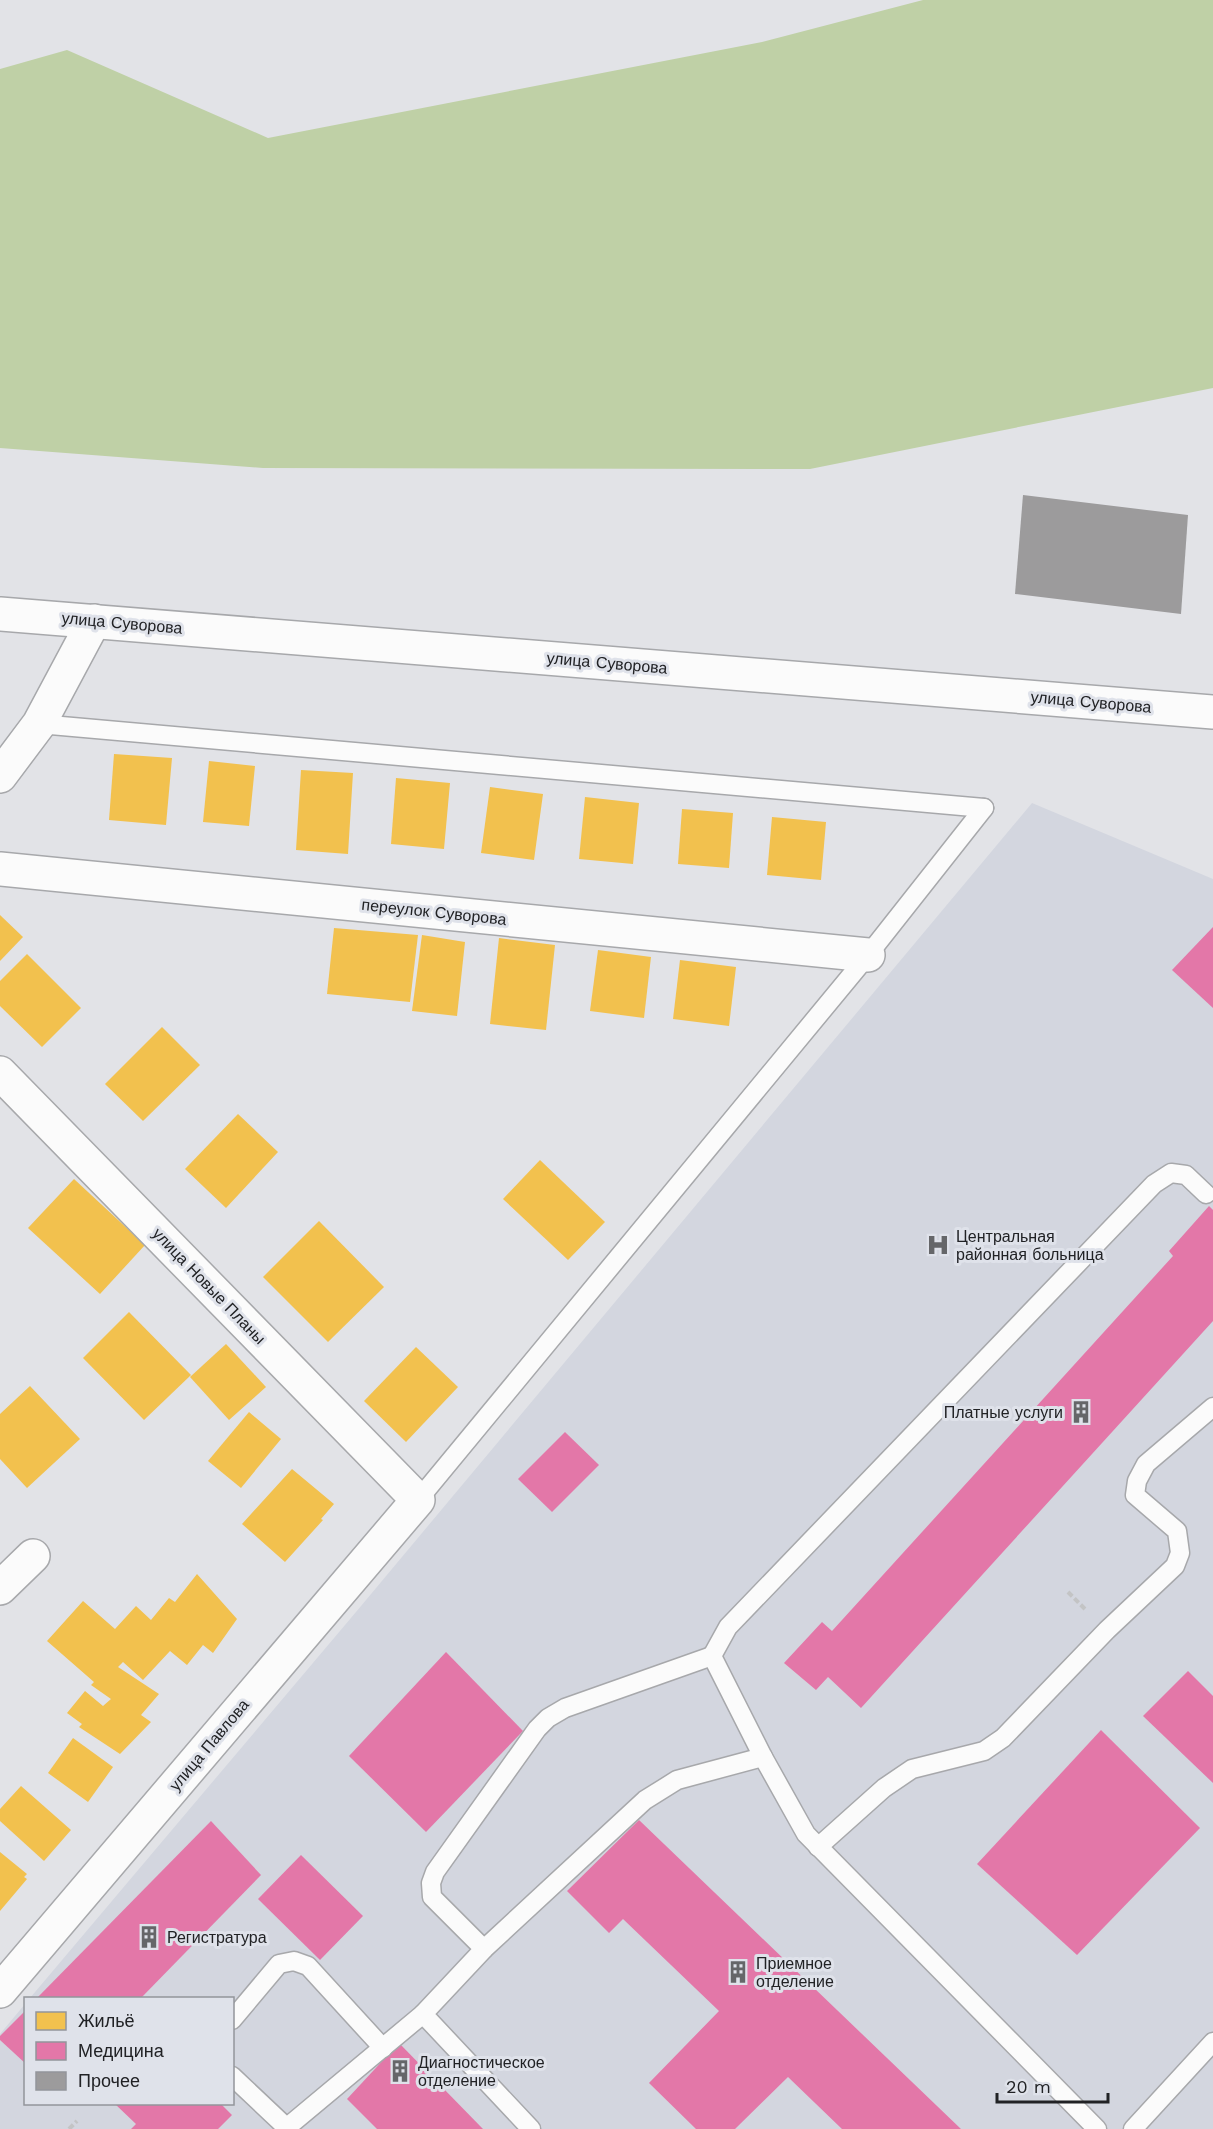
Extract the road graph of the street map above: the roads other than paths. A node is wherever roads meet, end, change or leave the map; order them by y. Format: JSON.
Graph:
{"nodes":[{"id":1,"x":0,"y":614,"type":"edge"},
{"id":2,"x":94,"y":621,"type":"junction"},
{"id":3,"x":1213,"y":712,"type":"edge"},
{"id":4,"x":39,"y":724,"type":"junction"},
{"id":5,"x":0,"y":776,"type":"edge"},
{"id":6,"x":0,"y":869,"type":"edge"},
{"id":7,"x":868,"y":955,"type":"junction"},
{"id":8,"x":0,"y":1073,"type":"edge"},
{"id":9,"x":1206,"y":1194,"type":"dead end"},
{"id":10,"x":1213,"y":1407,"type":"edge"},
{"id":11,"x":418,"y":1500,"type":"junction"},
{"id":12,"x":33,"y":1556,"type":"dead end"},
{"id":13,"x":0,"y":1588,"type":"edge"},
{"id":14,"x":712,"y":1656,"type":"junction"},
{"id":15,"x":763,"y":1757,"type":"junction"},
{"id":16,"x":818,"y":1847,"type":"junction"},
{"id":17,"x":484,"y":1949,"type":"junction"},
{"id":18,"x":0,"y":1991,"type":"edge"},
{"id":19,"x":423,"y":2014,"type":"junction"},
{"id":20,"x":234,"y":2018,"type":"edge"},
{"id":21,"x":1213,"y":2042,"type":"edge"},
{"id":22,"x":383,"y":2048,"type":"junction"},
{"id":23,"x":234,"y":2078,"type":"edge"},
{"id":24,"x":285,"y":2128,"type":"edge"},
{"id":25,"x":531,"y":2129,"type":"edge"},
{"id":26,"x":1097,"y":2129,"type":"edge"},
{"id":27,"x":1133,"y":2129,"type":"edge"}],
"edges":[{"from":1,"to":2,"type":"street","name":"улица Суворова"},
{"from":2,"to":3,"type":"street","name":"улица Суворова"},
{"from":2,"to":4,"type":"street"},
{"from":4,"to":5,"type":"street"},
{"from":4,"to":7,"type":"lane"},
{"from":6,"to":7,"type":"street","name":"переулок Суворова"},
{"from":7,"to":11,"type":"lane"},
{"from":8,"to":11,"type":"street","name":"улица Новые Планы"},
{"from":9,"to":14,"type":"lane"},
{"from":10,"to":16,"type":"lane"},
{"from":11,"to":18,"type":"street","name":"улица Павлова"},
{"from":12,"to":13,"type":"street"},
{"from":14,"to":15,"type":"lane"},
{"from":14,"to":17,"type":"lane"},
{"from":15,"to":16,"type":"lane"},
{"from":15,"to":17,"type":"lane"},
{"from":16,"to":26,"type":"lane"},
{"from":17,"to":19,"type":"lane"},
{"from":19,"to":22,"type":"lane"},
{"from":19,"to":25,"type":"lane"},
{"from":20,"to":22,"type":"lane"},
{"from":21,"to":27,"type":"lane"},
{"from":22,"to":24,"type":"lane"},
{"from":23,"to":24,"type":"lane"}]}
